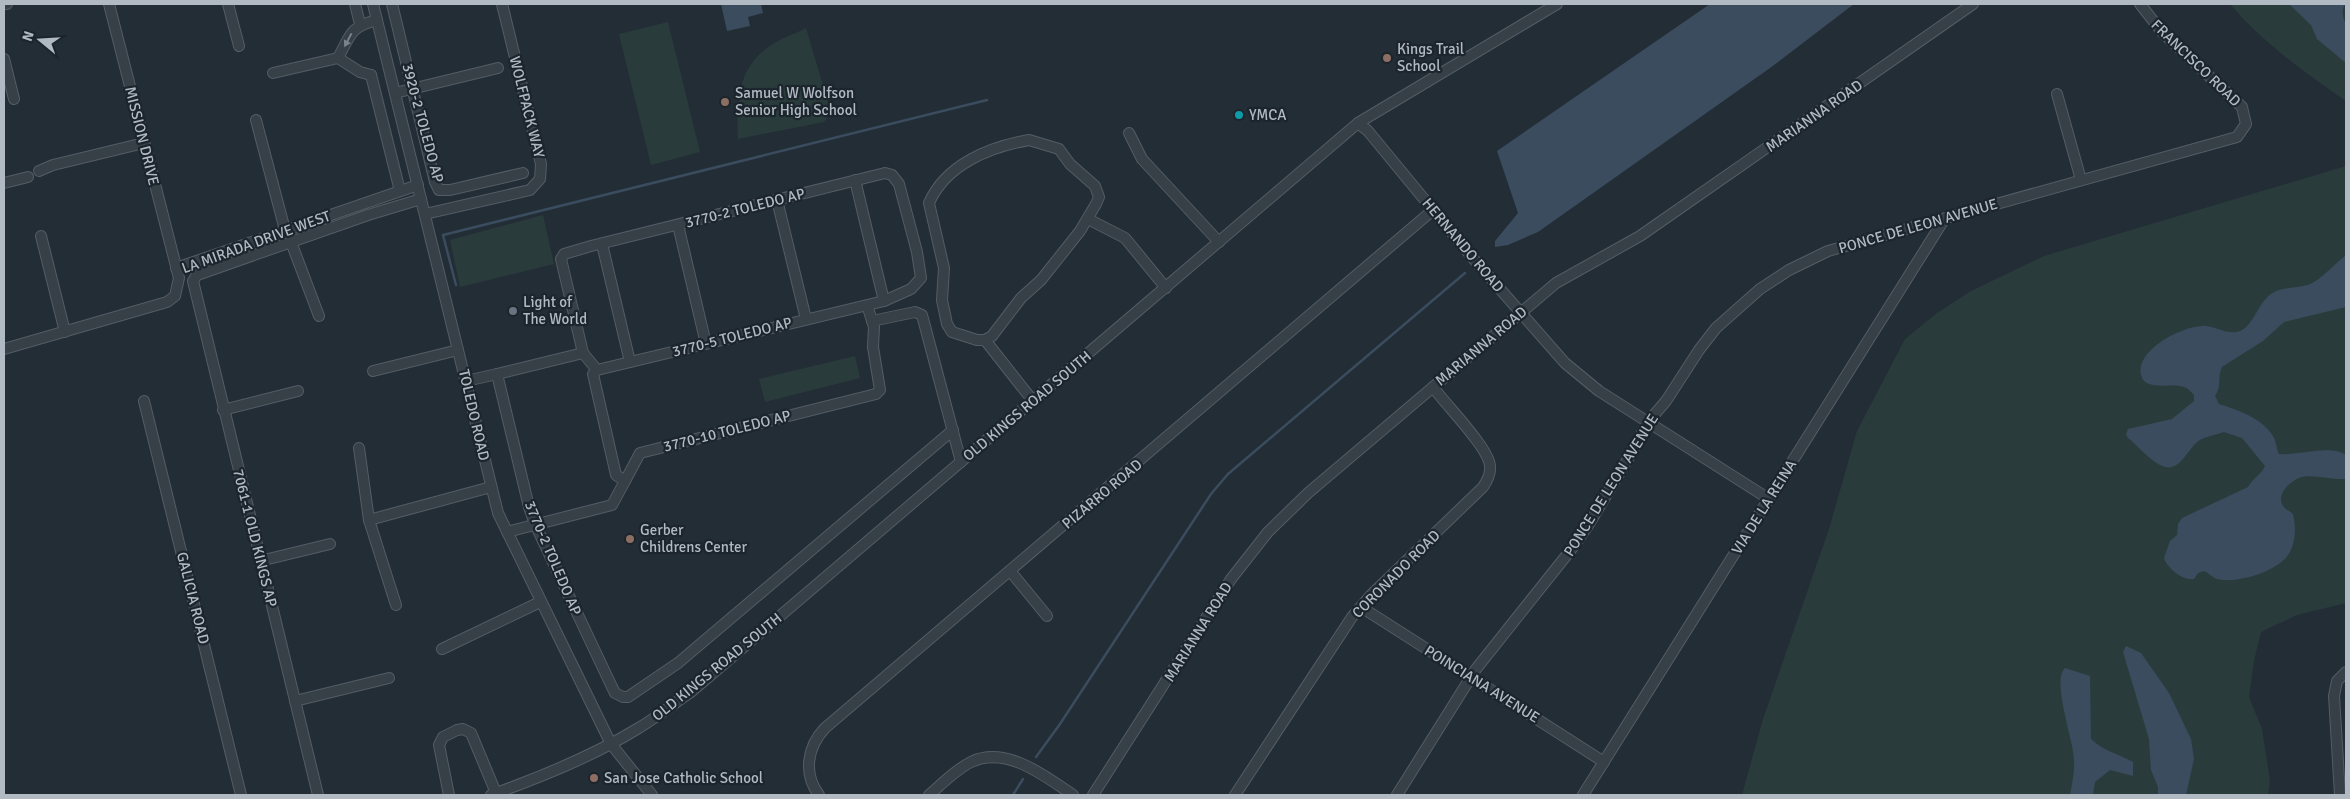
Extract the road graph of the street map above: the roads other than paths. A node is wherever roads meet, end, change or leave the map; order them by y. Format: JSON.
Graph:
{"nodes":[{"id":1,"x":109,"y":4,"type":"edge"},
{"id":2,"x":228,"y":4,"type":"edge"},
{"id":3,"x":355,"y":4,"type":"edge"},
{"id":4,"x":373,"y":4,"type":"edge"},
{"id":5,"x":392,"y":4,"type":"edge"},
{"id":6,"x":502,"y":4,"type":"edge"},
{"id":7,"x":1557,"y":4,"type":"edge"},
{"id":8,"x":1973,"y":4,"type":"edge"},
{"id":9,"x":2140,"y":4,"type":"edge"},
{"id":10,"x":377,"y":20,"type":"junction"},
{"id":11,"x":360,"y":24,"type":"junction"},
{"id":12,"x":239,"y":46,"type":"dead end"},
{"id":13,"x":4,"y":58,"type":"edge"},
{"id":14,"x":338,"y":58,"type":"junction"},
{"id":15,"x":498,"y":68,"type":"dead end"},
{"id":16,"x":390,"y":69,"type":"junction"},
{"id":17,"x":273,"y":73,"type":"dead end"},
{"id":18,"x":371,"y":75,"type":"junction"},
{"id":19,"x":413,"y":90,"type":"junction"},
{"id":20,"x":395,"y":93,"type":"junction"},
{"id":21,"x":2057,"y":94,"type":"dead end"},
{"id":22,"x":14,"y":99,"type":"dead end"},
{"id":23,"x":256,"y":120,"type":"dead end"},
{"id":24,"x":1358,"y":123,"type":"junction"},
{"id":25,"x":2246,"y":124,"type":"joint"},
{"id":26,"x":1129,"y":133,"type":"dead end"},
{"id":27,"x":144,"y":143,"type":"junction"},
{"id":28,"x":39,"y":171,"type":"dead end"},
{"id":29,"x":523,"y":173,"type":"dead end"},
{"id":30,"x":28,"y":177,"type":"dead end"},
{"id":31,"x":855,"y":180,"type":"junction"},
{"id":32,"x":2081,"y":180,"type":"junction"},
{"id":33,"x":4,"y":184,"type":"edge"},
{"id":34,"x":418,"y":185,"type":"junction"},
{"id":35,"x":400,"y":191,"type":"junction"},
{"id":36,"x":422,"y":199,"type":"junction"},
{"id":37,"x":777,"y":200,"type":"junction"},
{"id":38,"x":1433,"y":210,"type":"junction"},
{"id":39,"x":425,"y":214,"type":"junction"},
{"id":40,"x":1945,"y":218,"type":"junction"},
{"id":41,"x":1088,"y":219,"type":"junction"},
{"id":42,"x":678,"y":224,"type":"junction"},
{"id":43,"x":285,"y":230,"type":"junction"},
{"id":44,"x":41,"y":236,"type":"dead end"},
{"id":45,"x":291,"y":242,"type":"junction"},
{"id":46,"x":1219,"y":242,"type":"junction"},
{"id":47,"x":602,"y":244,"type":"junction"},
{"id":48,"x":176,"y":268,"type":"junction"},
{"id":49,"x":1166,"y":288,"type":"junction"},
{"id":50,"x":884,"y":301,"type":"junction"},
{"id":51,"x":868,"y":305,"type":"junction"},
{"id":52,"x":1520,"y":312,"type":"junction"},
{"id":53,"x":319,"y":316,"type":"dead end"},
{"id":54,"x":806,"y":319,"type":"junction"},
{"id":55,"x":872,"y":321,"type":"junction"},
{"id":56,"x":65,"y":332,"type":"junction"},
{"id":57,"x":985,"y":340,"type":"junction"},
{"id":58,"x":706,"y":344,"type":"junction"},
{"id":59,"x":4,"y":349,"type":"edge"},
{"id":60,"x":458,"y":350,"type":"junction"},
{"id":61,"x":583,"y":352,"type":"junction"},
{"id":62,"x":630,"y":362,"type":"junction"},
{"id":63,"x":596,"y":370,"type":"junction"},
{"id":64,"x":373,"y":371,"type":"dead end"},
{"id":65,"x":497,"y":374,"type":"junction"},
{"id":66,"x":466,"y":381,"type":"junction"},
{"id":67,"x":1433,"y":387,"type":"junction"},
{"id":68,"x":298,"y":391,"type":"dead end"},
{"id":69,"x":144,"y":401,"type":"dead end"},
{"id":70,"x":1033,"y":401,"type":"junction"},
{"id":71,"x":224,"y":410,"type":"junction"},
{"id":72,"x":1648,"y":422,"type":"junction"},
{"id":73,"x":953,"y":430,"type":"junction"},
{"id":74,"x":359,"y":448,"type":"dead end"},
{"id":75,"x":961,"y":462,"type":"junction"},
{"id":76,"x":625,"y":481,"type":"junction"},
{"id":77,"x":492,"y":487,"type":"junction"},
{"id":78,"x":1769,"y":500,"type":"junction"},
{"id":79,"x":369,"y":520,"type":"junction"},
{"id":80,"x":535,"y":524,"type":"junction"},
{"id":81,"x":507,"y":532,"type":"junction"},
{"id":82,"x":330,"y":544,"type":"dead end"},
{"id":83,"x":260,"y":561,"type":"junction"},
{"id":84,"x":1010,"y":572,"type":"junction"},
{"id":85,"x":540,"y":602,"type":"junction"},
{"id":86,"x":396,"y":605,"type":"dead end"},
{"id":87,"x":1361,"y":607,"type":"junction"},
{"id":88,"x":1046,"y":616,"type":"dead end"},
{"id":89,"x":442,"y":649,"type":"dead end"},
{"id":90,"x":2346,"y":672,"type":"edge"},
{"id":91,"x":1470,"y":677,"type":"junction"},
{"id":92,"x":389,"y":678,"type":"dead end"},
{"id":93,"x":295,"y":701,"type":"junction"},
{"id":94,"x":611,"y":744,"type":"junction"},
{"id":95,"x":1604,"y":762,"type":"junction"},
{"id":96,"x":2346,"y":793,"type":"edge"},
{"id":97,"x":493,"y":794,"type":"edge"},
{"id":98,"x":241,"y":795,"type":"edge"},
{"id":99,"x":318,"y":795,"type":"edge"},
{"id":100,"x":449,"y":795,"type":"edge"},
{"id":101,"x":652,"y":795,"type":"edge"},
{"id":102,"x":819,"y":795,"type":"edge"},
{"id":103,"x":928,"y":795,"type":"edge"},
{"id":104,"x":1073,"y":795,"type":"edge"},
{"id":105,"x":1093,"y":795,"type":"edge"},
{"id":106,"x":1235,"y":795,"type":"edge"},
{"id":107,"x":1397,"y":795,"type":"edge"},
{"id":108,"x":1583,"y":795,"type":"edge"},
{"id":109,"x":2340,"y":795,"type":"edge"}],
"edges":[{"from":1,"to":27,"type":"street","name":"MISSION DRIVE"},
{"from":2,"to":12,"type":"street"},
{"from":3,"to":11,"type":"street"},
{"from":4,"to":10,"type":"street","name":"TOLEDO ROAD"},
{"from":5,"to":19,"type":"street","name":"3920-2 TOLEDO AP"},
{"from":6,"to":39,"type":"street","name":"WOLFPACK WAY"},
{"from":7,"to":24,"type":"street","name":"OLD KINGS ROAD SOUTH"},
{"from":8,"to":52,"type":"street","name":"MARIANNA ROAD"},
{"from":9,"to":25,"type":"street","name":"FRANCISCO ROAD"},
{"from":10,"to":11,"type":"street"},
{"from":10,"to":16,"type":"street","name":"TOLEDO ROAD"},
{"from":11,"to":14,"type":"street","one_way":true},
{"from":13,"to":22,"type":"street"},
{"from":14,"to":17,"type":"street"},
{"from":14,"to":18,"type":"street"},
{"from":15,"to":19,"type":"street"},
{"from":16,"to":18,"type":"street"},
{"from":16,"to":20,"type":"street","name":"TOLEDO ROAD"},
{"from":18,"to":35,"type":"street"},
{"from":19,"to":20,"type":"street"},
{"from":19,"to":29,"type":"street","name":"3920-2 TOLEDO AP"},
{"from":20,"to":34,"type":"street","name":"TOLEDO ROAD"},
{"from":21,"to":32,"type":"street"},
{"from":23,"to":43,"type":"street"},
{"from":24,"to":38,"type":"street","name":"HERNANDO ROAD"},
{"from":24,"to":46,"type":"street","name":"OLD KINGS ROAD SOUTH"},
{"from":25,"to":32,"type":"street","name":"PONCE DE LEON AVENUE"},
{"from":26,"to":46,"type":"street"},
{"from":27,"to":28,"type":"street"},
{"from":27,"to":48,"type":"street","name":"MISSION DRIVE"},
{"from":30,"to":33,"type":"street"},
{"from":31,"to":37,"type":"street","name":"3770-2 TOLEDO AP"},
{"from":31,"to":50,"type":"street"},
{"from":31,"to":50,"type":"street","name":"3770-2 TOLEDO AP"},
{"from":32,"to":40,"type":"street","name":"PONCE DE LEON AVENUE"},
{"from":34,"to":35,"type":"street","name":"LA MIRADA DRIVE WEST"},
{"from":34,"to":36,"type":"street","name":"TOLEDO ROAD"},
{"from":35,"to":43,"type":"street","name":"LA MIRADA DRIVE WEST"},
{"from":36,"to":39,"type":"street","name":"TOLEDO ROAD"},
{"from":36,"to":45,"type":"street"},
{"from":37,"to":42,"type":"street","name":"3770-2 TOLEDO AP"},
{"from":37,"to":54,"type":"street"},
{"from":38,"to":52,"type":"street","name":"HERNANDO ROAD"},
{"from":38,"to":84,"type":"street","name":"PIZARRO ROAD"},
{"from":39,"to":60,"type":"street","name":"TOLEDO ROAD"},
{"from":40,"to":72,"type":"street","name":"PONCE DE LEON AVENUE"},
{"from":40,"to":78,"type":"street","name":"VIA DE LA REINA"},
{"from":41,"to":49,"type":"street"},
{"from":41,"to":57,"type":"street"},
{"from":41,"to":57,"type":"street"},
{"from":42,"to":47,"type":"street","name":"3770-2 TOLEDO AP"},
{"from":42,"to":58,"type":"street"},
{"from":43,"to":48,"type":"street","name":"LA MIRADA DRIVE WEST"},
{"from":44,"to":56,"type":"street"},
{"from":45,"to":53,"type":"street"},
{"from":45,"to":71,"type":"street","name":"7061-1 OLD KINGS AP"},
{"from":46,"to":49,"type":"street","name":"OLD KINGS ROAD SOUTH"},
{"from":47,"to":61,"type":"street","name":"3770-2 TOLEDO AP"},
{"from":47,"to":62,"type":"street"},
{"from":48,"to":56,"type":"street","name":"LA MIRADA DRIVE WEST"},
{"from":49,"to":70,"type":"street","name":"OLD KINGS ROAD SOUTH"},
{"from":50,"to":51,"type":"street"},
{"from":51,"to":54,"type":"street","name":"3770-5 TOLEDO AP"},
{"from":51,"to":55,"type":"street","name":"3770-10 TOLEDO AP"},
{"from":52,"to":67,"type":"street","name":"MARIANNA ROAD"},
{"from":52,"to":72,"type":"street","name":"HERNANDO ROAD"},
{"from":54,"to":58,"type":"street","name":"3770-5 TOLEDO AP"},
{"from":55,"to":73,"type":"street"},
{"from":55,"to":76,"type":"street","name":"3770-10 TOLEDO AP"},
{"from":56,"to":59,"type":"street","name":"LA MIRADA DRIVE WEST"},
{"from":57,"to":70,"type":"street"},
{"from":58,"to":62,"type":"street","name":"3770-5 TOLEDO AP"},
{"from":60,"to":64,"type":"street"},
{"from":60,"to":66,"type":"street","name":"TOLEDO ROAD"},
{"from":61,"to":63,"type":"street"},
{"from":61,"to":65,"type":"street"},
{"from":62,"to":63,"type":"street","name":"3770-5 TOLEDO AP"},
{"from":63,"to":76,"type":"street"},
{"from":65,"to":66,"type":"street"},
{"from":65,"to":80,"type":"street","name":"3770-2 TOLEDO AP"},
{"from":66,"to":77,"type":"street","name":"TOLEDO ROAD"},
{"from":67,"to":87,"type":"street","name":"CORONADO ROAD"},
{"from":67,"to":105,"type":"street","name":"MARIANNA ROAD"},
{"from":68,"to":71,"type":"street"},
{"from":69,"to":98,"type":"street","name":"GALICIA ROAD"},
{"from":70,"to":75,"type":"street","name":"OLD KINGS ROAD SOUTH"},
{"from":71,"to":83,"type":"street","name":"7061-1 OLD KINGS AP"},
{"from":72,"to":78,"type":"street","name":"HERNANDO ROAD"},
{"from":72,"to":91,"type":"street","name":"PONCE DE LEON AVENUE"},
{"from":73,"to":75,"type":"street"},
{"from":73,"to":80,"type":"street","name":"3770-2 TOLEDO AP"},
{"from":74,"to":79,"type":"street"},
{"from":75,"to":94,"type":"street","name":"OLD KINGS ROAD SOUTH"},
{"from":76,"to":80,"type":"street"},
{"from":77,"to":79,"type":"street"},
{"from":77,"to":81,"type":"street","name":"TOLEDO ROAD"},
{"from":78,"to":95,"type":"street","name":"VIA DE LA REINA"},
{"from":79,"to":86,"type":"street"},
{"from":80,"to":81,"type":"street"},
{"from":81,"to":85,"type":"street","name":"TOLEDO ROAD"},
{"from":82,"to":83,"type":"street"},
{"from":83,"to":93,"type":"street","name":"7061-1 OLD KINGS AP"},
{"from":84,"to":88,"type":"street"},
{"from":84,"to":102,"type":"street","name":"PIZARRO ROAD"},
{"from":85,"to":89,"type":"street"},
{"from":85,"to":94,"type":"street","name":"TOLEDO ROAD"},
{"from":87,"to":91,"type":"street","name":"POINCIANA AVENUE"},
{"from":87,"to":106,"type":"street","name":"CORONADO ROAD"},
{"from":90,"to":109,"type":"street"},
{"from":91,"to":95,"type":"street","name":"POINCIANA AVENUE"},
{"from":91,"to":107,"type":"street","name":"PONCE DE LEON AVENUE"},
{"from":92,"to":93,"type":"street"},
{"from":93,"to":99,"type":"street","name":"7061-1 OLD KINGS AP"},
{"from":94,"to":97,"type":"street","name":"OLD KINGS ROAD SOUTH"},
{"from":94,"to":101,"type":"street","name":"TOLEDO ROAD"},
{"from":95,"to":108,"type":"street","name":"VIA DE LA REINA"},
{"from":96,"to":109,"type":"street"},
{"from":97,"to":100,"type":"street"},
{"from":103,"to":104,"type":"street"}]}
